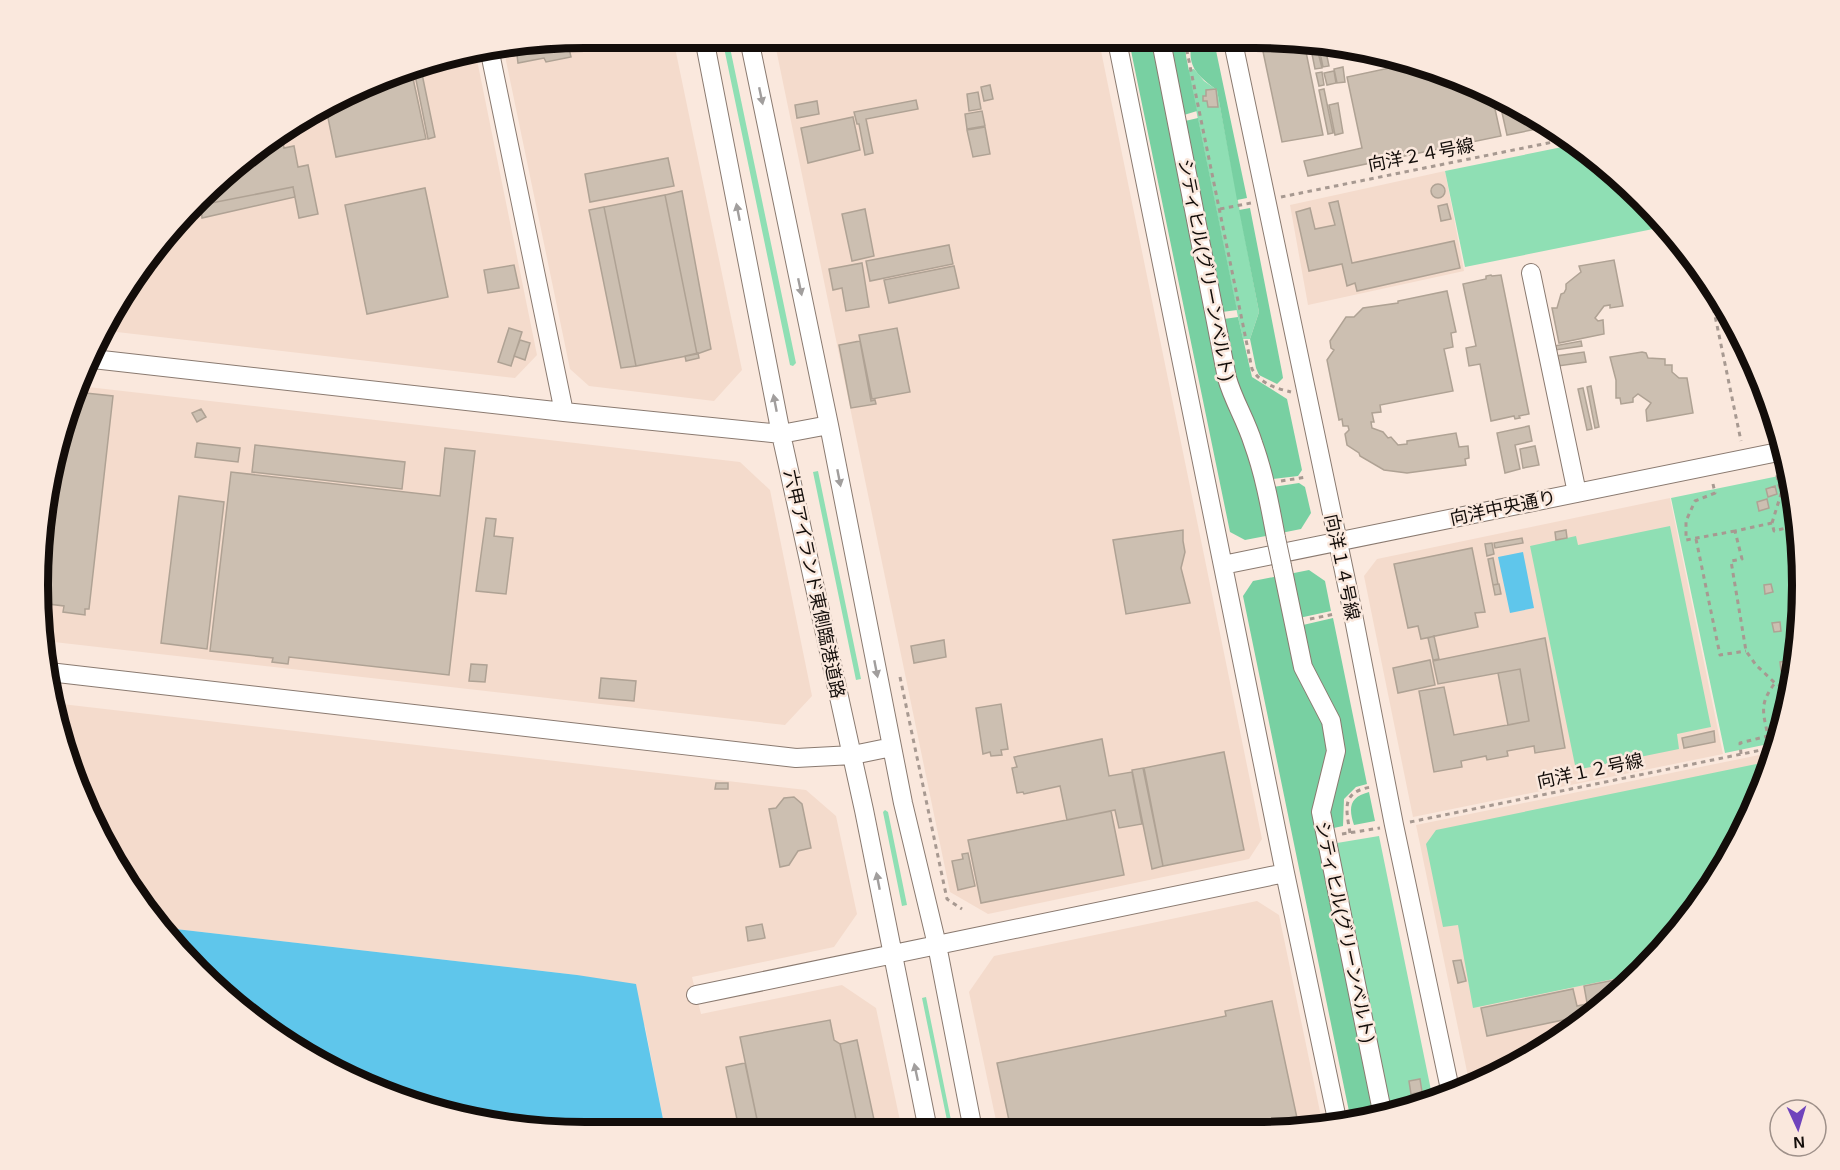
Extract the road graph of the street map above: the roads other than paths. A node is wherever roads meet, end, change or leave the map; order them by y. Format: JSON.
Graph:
{"nodes":[{"id":1,"x":706,"y":48,"type":"edge"},
{"id":2,"x":751,"y":48,"type":"edge"},
{"id":3,"x":1118,"y":48,"type":"edge"},
{"id":4,"x":1162,"y":48,"type":"edge"},
{"id":5,"x":1234,"y":48,"type":"edge"},
{"id":6,"x":491,"y":56,"type":"edge"},
{"id":7,"x":1531,"y":273,"type":"dead end"},
{"id":8,"x":98,"y":360,"type":"edge"},
{"id":9,"x":564,"y":412,"type":"junction"},
{"id":10,"x":829,"y":425,"type":"junction"},
{"id":11,"x":781,"y":434,"type":"junction"},
{"id":12,"x":1776,"y":453,"type":"edge"},
{"id":13,"x":1576,"y":493,"type":"junction"},
{"id":14,"x":1337,"y":542,"type":"junction"},
{"id":15,"x":1223,"y":565,"type":"junction"},
{"id":16,"x":56,"y":673,"type":"edge"},
{"id":17,"x":892,"y":747,"type":"junction"},
{"id":18,"x":852,"y":755,"type":"junction"},
{"id":19,"x":1285,"y":873,"type":"junction"},
{"id":20,"x":937,"y":945,"type":"junction"},
{"id":21,"x":892,"y":954,"type":"junction"},
{"id":22,"x":696,"y":995,"type":"dead end"},
{"id":23,"x":1449,"y":1086,"type":"edge"},
{"id":24,"x":1381,"y":1107,"type":"edge"},
{"id":25,"x":1336,"y":1115,"type":"edge"},
{"id":26,"x":926,"y":1122,"type":"edge"},
{"id":27,"x":971,"y":1122,"type":"edge"}],
"edges":[{"from":11,"to":1,"type":"street","name":"六甲アイランド東側臨港道路","one_way":true},
{"from":2,"to":10,"type":"street","one_way":true},
{"from":3,"to":15,"type":"street"},
{"from":4,"to":24,"type":"street","name":"シティヒル(グリーンベルト)","bridge":true},
{"from":5,"to":14,"type":"street","name":"向洋１４号線"},
{"from":6,"to":9,"type":"street"},
{"from":7,"to":13,"type":"street"},
{"from":8,"to":9,"type":"street"},
{"from":9,"to":11,"type":"street"},
{"from":10,"to":11,"type":"street"},
{"from":10,"to":17,"type":"street","one_way":true},
{"from":11,"to":18,"type":"street","name":"六甲アイランド東側臨港道路"},
{"from":12,"to":13,"type":"street","name":"向洋中央通り"},
{"from":13,"to":14,"type":"street","name":"向洋中央通り"},
{"from":14,"to":15,"type":"street","name":"向洋中央通り"},
{"from":14,"to":23,"type":"street","name":"向洋１４号線"},
{"from":15,"to":19,"type":"street"},
{"from":16,"to":18,"type":"street"},
{"from":17,"to":18,"type":"street"},
{"from":17,"to":20,"type":"street"},
{"from":21,"to":18,"type":"street","name":"六甲アイランド東側臨港道路","one_way":true},
{"from":19,"to":20,"type":"street"},
{"from":19,"to":25,"type":"street"},
{"from":20,"to":21,"type":"street"},
{"from":20,"to":27,"type":"street"},
{"from":21,"to":22,"type":"street"},
{"from":26,"to":21,"type":"street","name":"六甲アイランド東側臨港道路","one_way":true}]}
